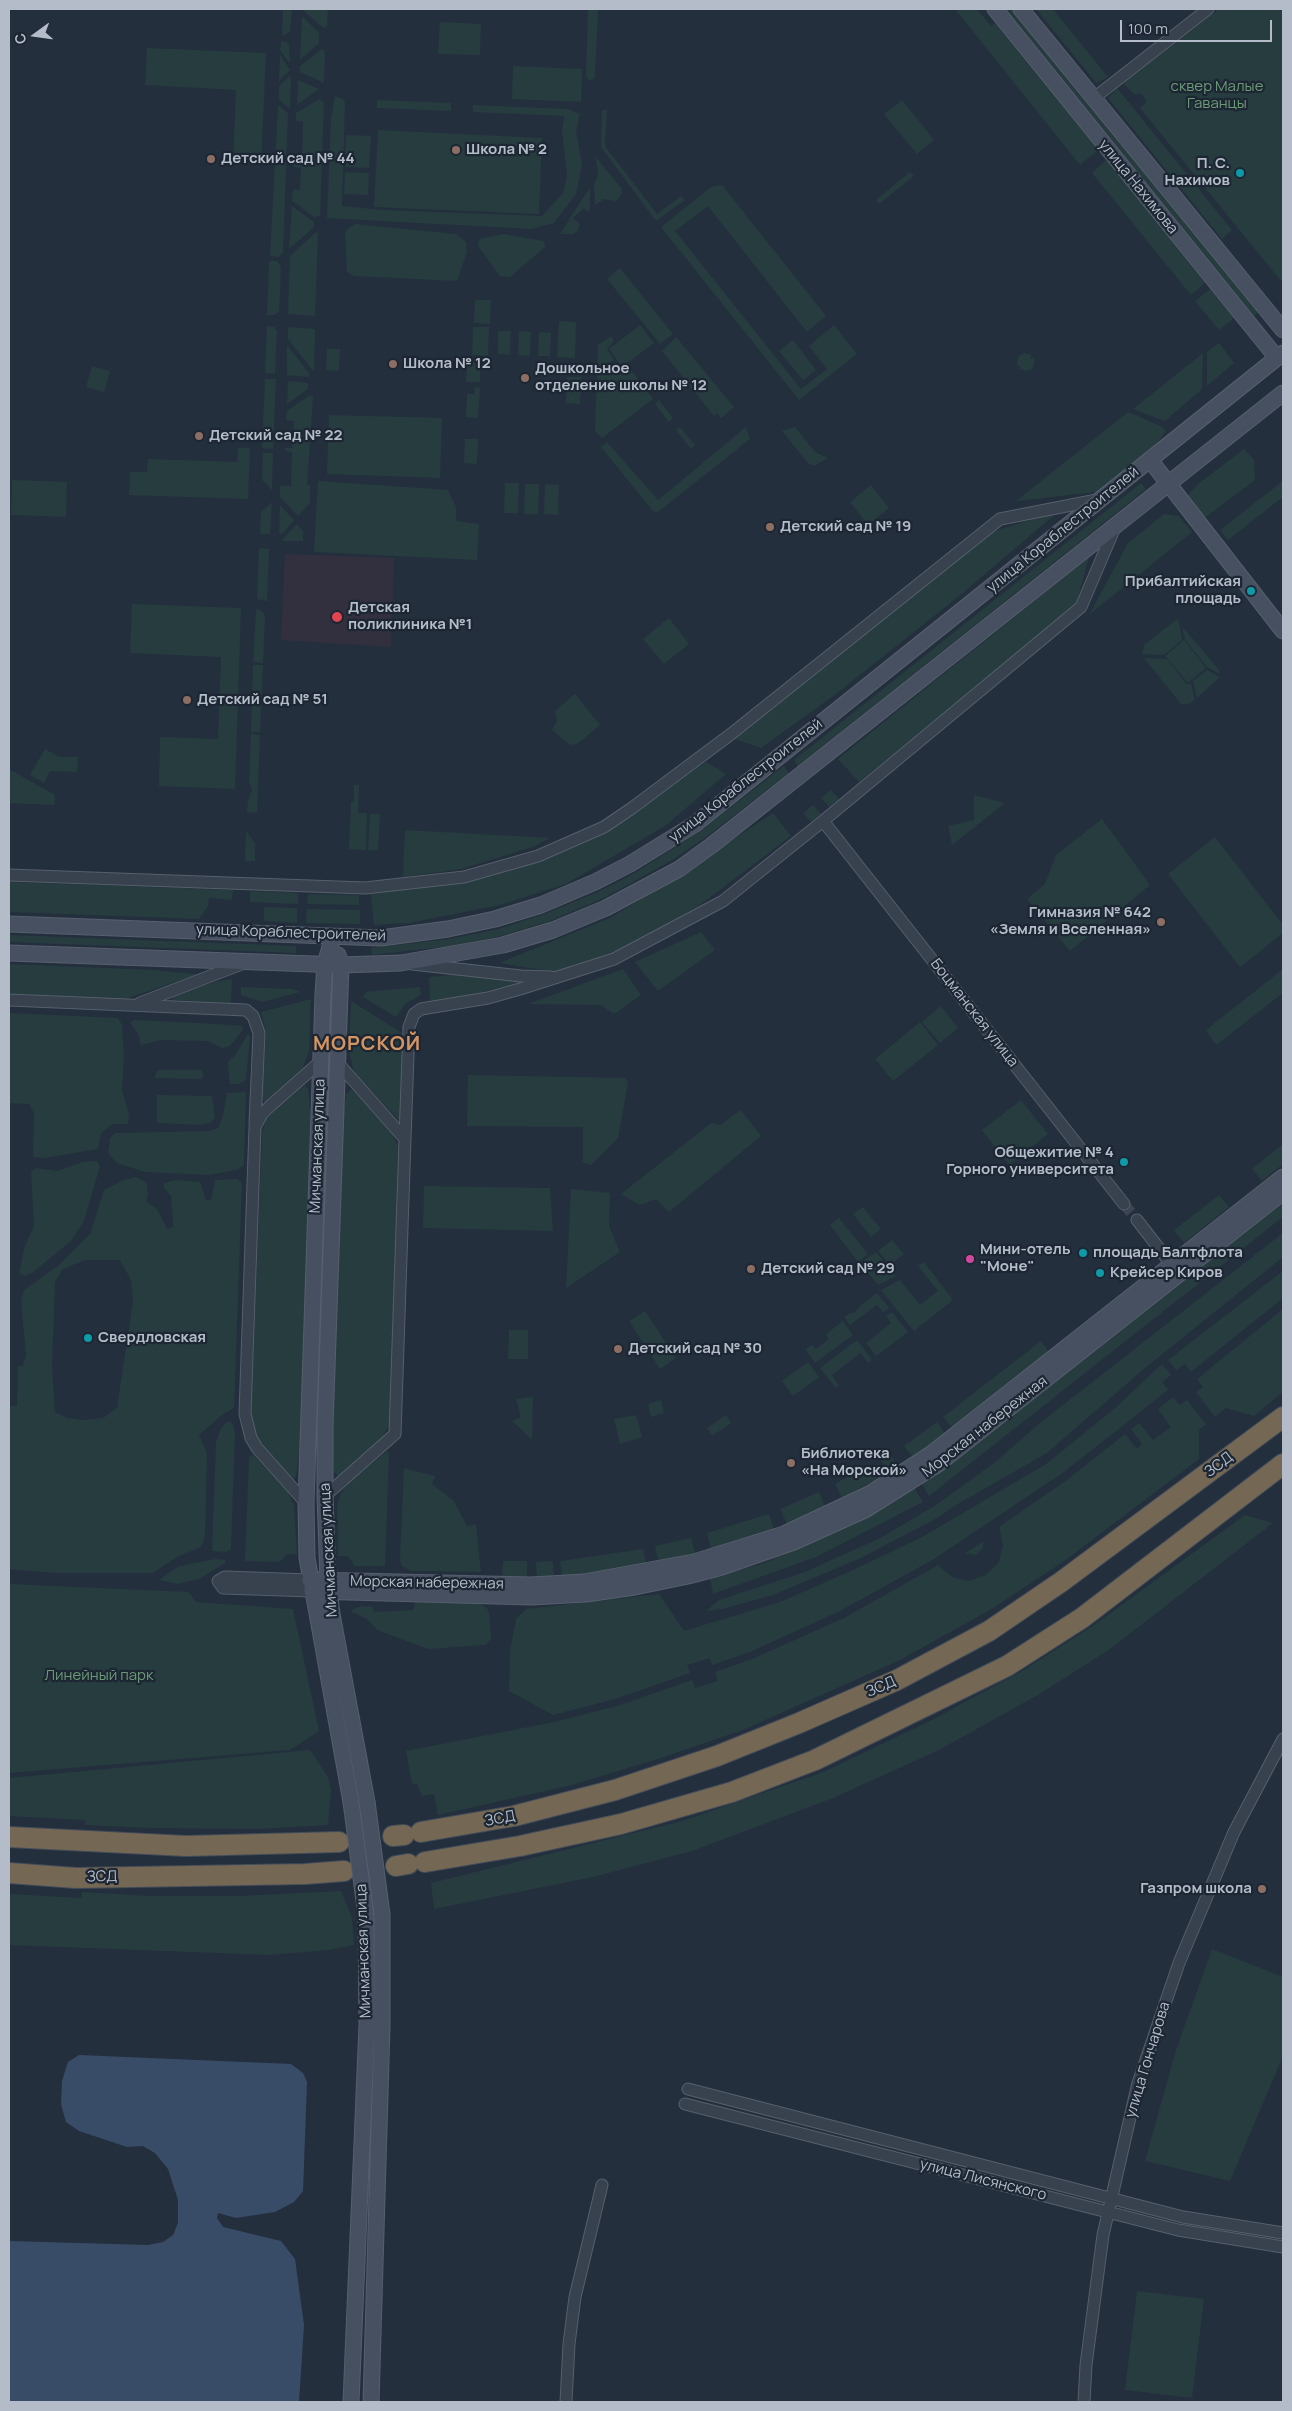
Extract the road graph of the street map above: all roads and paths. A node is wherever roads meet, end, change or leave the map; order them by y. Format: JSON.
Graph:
{"nodes":[{"id":1,"x":995,"y":9,"type":"edge"},
{"id":2,"x":1021,"y":9,"type":"edge"},
{"id":3,"x":1208,"y":9,"type":"edge"},
{"id":4,"x":1094,"y":98,"type":"junction"},
{"id":5,"x":1283,"y":330,"type":"edge"},
{"id":6,"x":1281,"y":358,"type":"edge"},
{"id":7,"x":1283,"y":394,"type":"edge"},
{"id":8,"x":1150,"y":460,"type":"junction"},
{"id":9,"x":1168,"y":484,"type":"junction"},
{"id":10,"x":1101,"y":499,"type":"junction"},
{"id":11,"x":1118,"y":523,"type":"junction"},
{"id":12,"x":1283,"y":632,"type":"edge"},
{"id":13,"x":823,"y":822,"type":"junction"},
{"id":14,"x":9,"y":875,"type":"edge"},
{"id":15,"x":9,"y":924,"type":"edge"},
{"id":16,"x":333,"y":937,"type":"junction"},
{"id":17,"x":9,"y":953,"type":"edge"},
{"id":18,"x":251,"y":961,"type":"junction"},
{"id":19,"x":325,"y":964,"type":"junction"},
{"id":20,"x":401,"y":964,"type":"junction"},
{"id":21,"x":341,"y":965,"type":"junction"},
{"id":22,"x":563,"y":977,"type":"junction"},
{"id":23,"x":9,"y":1000,"type":"edge"},
{"id":24,"x":136,"y":1004,"type":"junction"},
{"id":25,"x":320,"y":1062,"type":"junction"},
{"id":26,"x":336,"y":1062,"type":"junction"},
{"id":27,"x":255,"y":1127,"type":"junction"},
{"id":28,"x":405,"y":1139,"type":"junction"},
{"id":29,"x":1283,"y":1177,"type":"edge"},
{"id":30,"x":1283,"y":1192,"type":"edge"},
{"id":31,"x":1124,"y":1204,"type":"tunnel mouth"},
{"id":32,"x":1137,"y":1220,"type":"tunnel mouth"},
{"id":33,"x":1175,"y":1270,"type":"junction"},
{"id":34,"x":1283,"y":1418,"type":"edge"},
{"id":35,"x":1283,"y":1464,"type":"edge"},
{"id":36,"x":325,"y":1496,"type":"junction"},
{"id":37,"x":306,"y":1503,"type":"junction"},
{"id":38,"x":311,"y":1586,"type":"junction"},
{"id":39,"x":329,"y":1586,"type":"junction"},
{"id":40,"x":1283,"y":1739,"type":"edge"},
{"id":41,"x":406,"y":1834,"type":"dead end"},
{"id":42,"x":9,"y":1837,"type":"edge"},
{"id":43,"x":339,"y":1842,"type":"dead end"},
{"id":44,"x":410,"y":1864,"type":"dead end"},
{"id":45,"x":344,"y":1871,"type":"dead end"},
{"id":46,"x":9,"y":1874,"type":"edge"},
{"id":47,"x":688,"y":2089,"type":"dead end"},
{"id":48,"x":685,"y":2104,"type":"dead end"},
{"id":49,"x":602,"y":2186,"type":"dead end"},
{"id":50,"x":1110,"y":2198,"type":"junction"},
{"id":51,"x":1108,"y":2212,"type":"junction"},
{"id":52,"x":1283,"y":2233,"type":"edge"},
{"id":53,"x":1283,"y":2247,"type":"edge"},
{"id":54,"x":351,"y":2402,"type":"edge"},
{"id":55,"x":371,"y":2402,"type":"edge"},
{"id":56,"x":566,"y":2402,"type":"edge"},
{"id":57,"x":1084,"y":2402,"type":"edge"}],
"edges":[{"from":1,"to":6,"type":"main road","name":"улица Нахимова"},
{"from":2,"to":4,"type":"main road","name":"улица Нахимова"},
{"from":3,"to":4,"type":"street"},
{"from":4,"to":5,"type":"main road","name":"улица Нахимова"},
{"from":6,"to":8,"type":"main road","name":"улица Кораблестроителей"},
{"from":7,"to":9,"type":"main road","name":"улица Кораблестроителей"},
{"from":8,"to":9,"type":"main road"},
{"from":8,"to":10,"type":"main road","name":"улица Кораблестроителей"},
{"from":9,"to":11,"type":"main road","name":"улица Кораблестроителей"},
{"from":9,"to":12,"type":"main road"},
{"from":10,"to":14,"type":"street"},
{"from":10,"to":16,"type":"main road","name":"улица Кораблестроителей"},
{"from":11,"to":13,"type":"street","name":"улица Кораблестроителей"},
{"from":11,"to":20,"type":"main road","name":"улица Кораблестроителей"},
{"from":13,"to":22,"type":"street","name":"улица Кораблестроителей"},
{"from":13,"to":31,"type":"street","name":"Боцманская улица"},
{"from":15,"to":16,"type":"main road","name":"улица Кораблестроителей"},
{"from":16,"to":19,"type":"main road","name":"Мичманская улица"},
{"from":16,"to":21,"type":"main road","name":"Мичманская улица"},
{"from":17,"to":18,"type":"main road","name":"улица Кораблестроителей"},
{"from":18,"to":19,"type":"main road","name":"улица Кораблестроителей"},
{"from":18,"to":24,"type":"street"},
{"from":19,"to":21,"type":"main road","name":"улица Кораблестроителей"},
{"from":19,"to":25,"type":"main road","name":"Мичманская улица"},
{"from":20,"to":21,"type":"main road","name":"улица Кораблестроителей"},
{"from":20,"to":22,"type":"street"},
{"from":21,"to":26,"type":"main road","name":"Мичманская улица"},
{"from":22,"to":28,"type":"street","name":"улица Кораблестроителей"},
{"from":23,"to":24,"type":"street"},
{"from":24,"to":27,"type":"street"},
{"from":25,"to":27,"type":"street"},
{"from":25,"to":37,"type":"main road","name":"Мичманская улица"},
{"from":26,"to":28,"type":"street"},
{"from":26,"to":36,"type":"main road","name":"Мичманская улица"},
{"from":27,"to":37,"type":"street"},
{"from":28,"to":36,"type":"street"},
{"from":29,"to":33,"type":"main road","name":"Морская набережная"},
{"from":30,"to":33,"type":"main road","name":"Морская набережная"},
{"from":32,"to":33,"type":"street"},
{"from":33,"to":39,"type":"main road","name":"Морская набережная"},
{"from":34,"to":41,"type":"highway","name":"ЗСД"},
{"from":35,"to":44,"type":"highway","name":"ЗСД"},
{"from":36,"to":39,"type":"main road","name":"Мичманская улица"},
{"from":37,"to":38,"type":"main road","name":"Мичманская улица"},
{"from":38,"to":38,"type":"street","name":"Морская набережная"},
{"from":38,"to":39,"type":"main road","name":"Морская набережная"},
{"from":38,"to":54,"type":"main road","name":"Мичманская улица","bridge":true},
{"from":39,"to":55,"type":"main road","name":"Мичманская улица","bridge":true},
{"from":40,"to":50,"type":"street","name":"улица Гончарова"},
{"from":42,"to":43,"type":"highway"},
{"from":45,"to":46,"type":"highway","name":"ЗСД"},
{"from":47,"to":50,"type":"street","name":"улица Лисянского"},
{"from":48,"to":51,"type":"street","name":"улица Лисянского"},
{"from":49,"to":56,"type":"street"},
{"from":50,"to":51,"type":"street","name":"улица Гончарова"},
{"from":50,"to":52,"type":"street","name":"улица Лисянского"},
{"from":51,"to":53,"type":"street","name":"улица Лисянского"},
{"from":51,"to":57,"type":"street","name":"улица Гончарова"}]}
